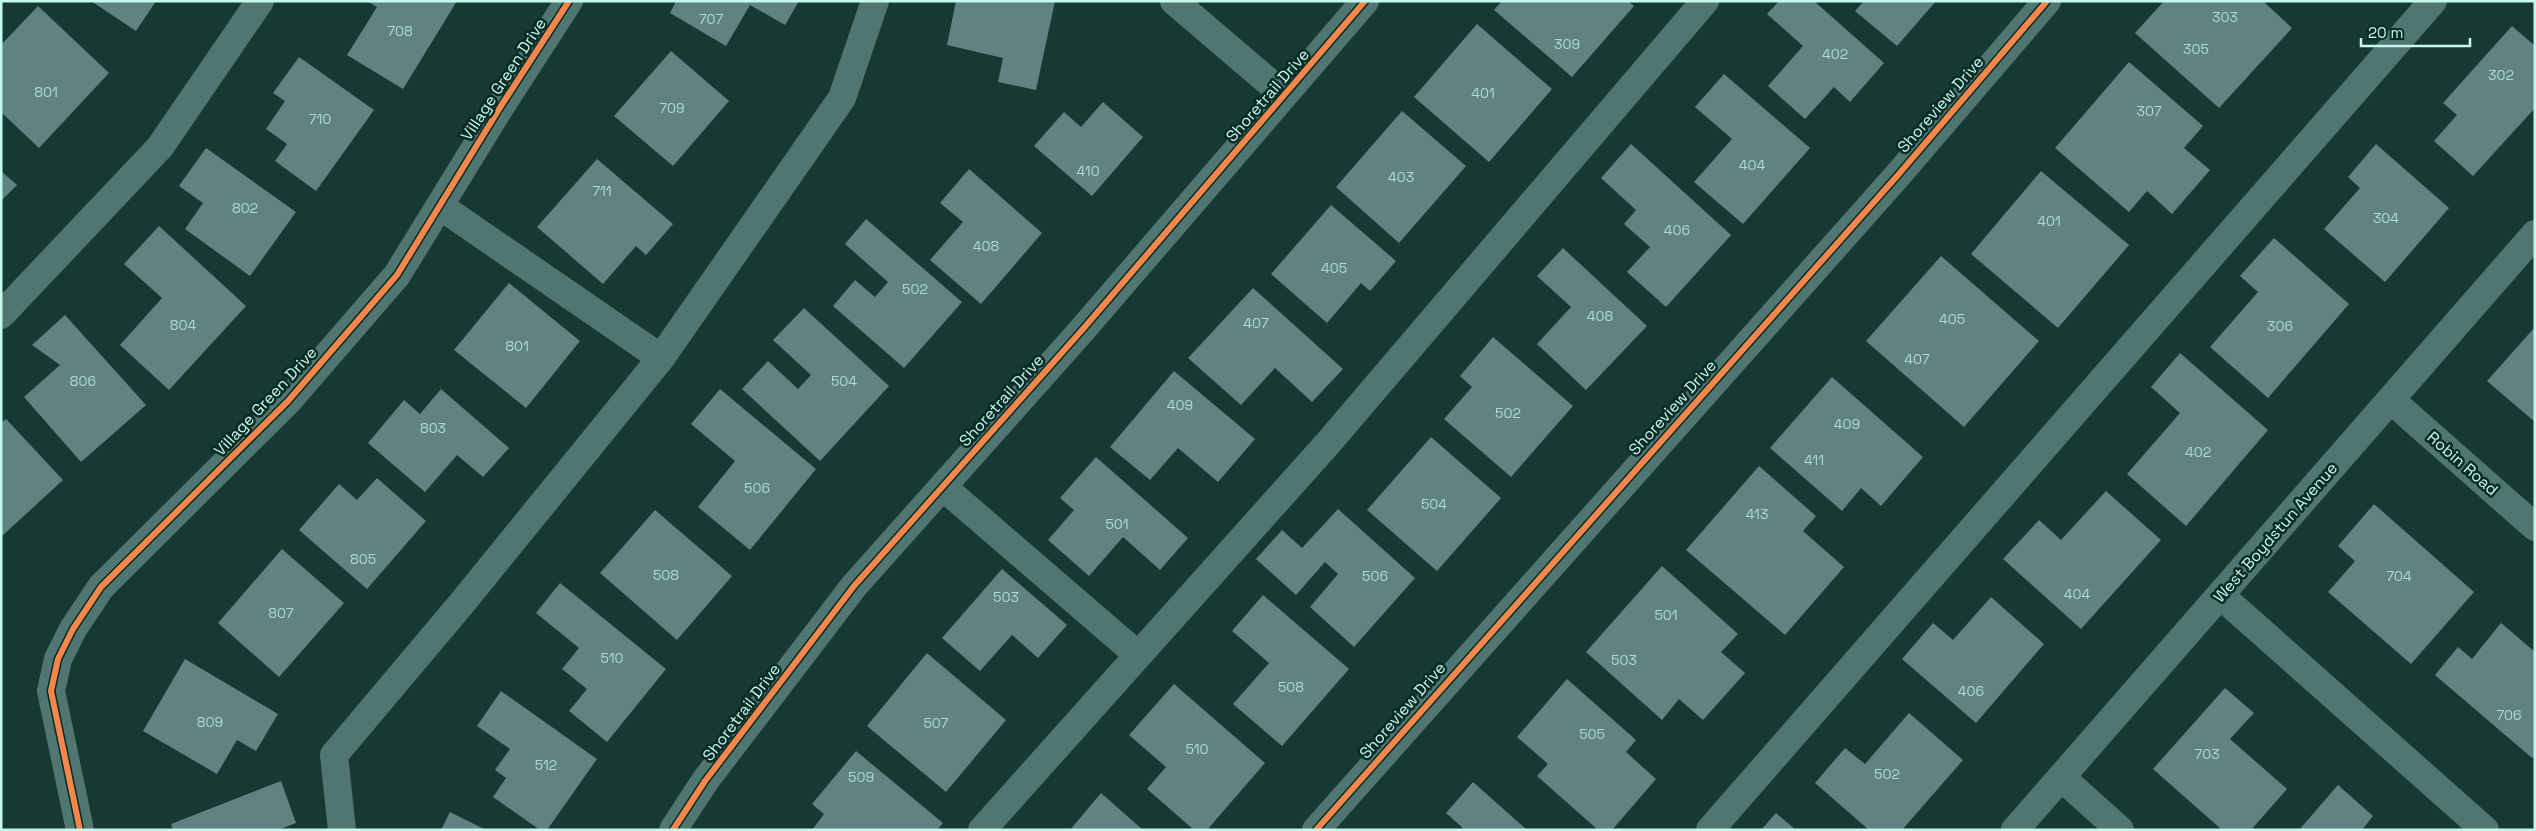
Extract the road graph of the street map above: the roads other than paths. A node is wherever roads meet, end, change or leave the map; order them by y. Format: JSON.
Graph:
{"nodes":[{"id":1,"x":260,"y":1,"type":"edge"},
{"id":2,"x":569,"y":1,"type":"edge"},
{"id":3,"x":875,"y":1,"type":"edge"},
{"id":4,"x":1174,"y":1,"type":"edge"},
{"id":5,"x":1365,"y":1,"type":"edge"},
{"id":6,"x":1705,"y":1,"type":"edge"},
{"id":7,"x":2047,"y":1,"type":"edge"},
{"id":8,"x":2433,"y":1,"type":"edge"},
{"id":9,"x":1284,"y":95,"type":"junction"},
{"id":10,"x":440,"y":206,"type":"junction"},
{"id":11,"x":2535,"y":234,"type":"edge"},
{"id":12,"x":1,"y":315,"type":"edge"},
{"id":13,"x":661,"y":358,"type":"junction"},
{"id":14,"x":2391,"y":400,"type":"junction"},
{"id":15,"x":943,"y":487,"type":"junction"},
{"id":16,"x":2535,"y":526,"type":"edge"},
{"id":17,"x":2220,"y":595,"type":"junction"},
{"id":18,"x":1138,"y":655,"type":"junction"},
{"id":19,"x":2061,"y":777,"type":"junction"},
{"id":20,"x":80,"y":830,"type":"edge"},
{"id":21,"x":342,"y":830,"type":"edge"},
{"id":22,"x":673,"y":830,"type":"edge"},
{"id":23,"x":982,"y":830,"type":"edge"},
{"id":24,"x":1316,"y":830,"type":"edge"},
{"id":25,"x":1710,"y":830,"type":"edge"},
{"id":26,"x":2015,"y":830,"type":"edge"},
{"id":27,"x":2120,"y":830,"type":"edge"},
{"id":28,"x":2485,"y":830,"type":"edge"}],
"edges":[{"from":1,"to":12,"type":"street"},
{"from":2,"to":10,"type":"street","name":"Village Green Drive"},
{"from":3,"to":13,"type":"street"},
{"from":4,"to":9,"type":"street"},
{"from":5,"to":9,"type":"street","name":"Shoretrail Drive"},
{"from":6,"to":18,"type":"street"},
{"from":7,"to":24,"type":"street","name":"Shoreview Drive"},
{"from":8,"to":25,"type":"street"},
{"from":9,"to":15,"type":"street","name":"Shoretrail Drive"},
{"from":10,"to":13,"type":"street"},
{"from":10,"to":20,"type":"street","name":"Village Green Drive"},
{"from":11,"to":14,"type":"street","name":"West Boydstun Avenue"},
{"from":13,"to":21,"type":"street"},
{"from":14,"to":16,"type":"street","name":"Robin Road"},
{"from":14,"to":17,"type":"street","name":"West Boydstun Avenue"},
{"from":15,"to":18,"type":"street"},
{"from":15,"to":22,"type":"street","name":"Shoretrail Drive"},
{"from":17,"to":19,"type":"street","name":"West Boydstun Avenue"},
{"from":17,"to":28,"type":"street"},
{"from":18,"to":23,"type":"street"},
{"from":19,"to":26,"type":"street","name":"West Boydstun Avenue"},
{"from":19,"to":27,"type":"street"}]}
